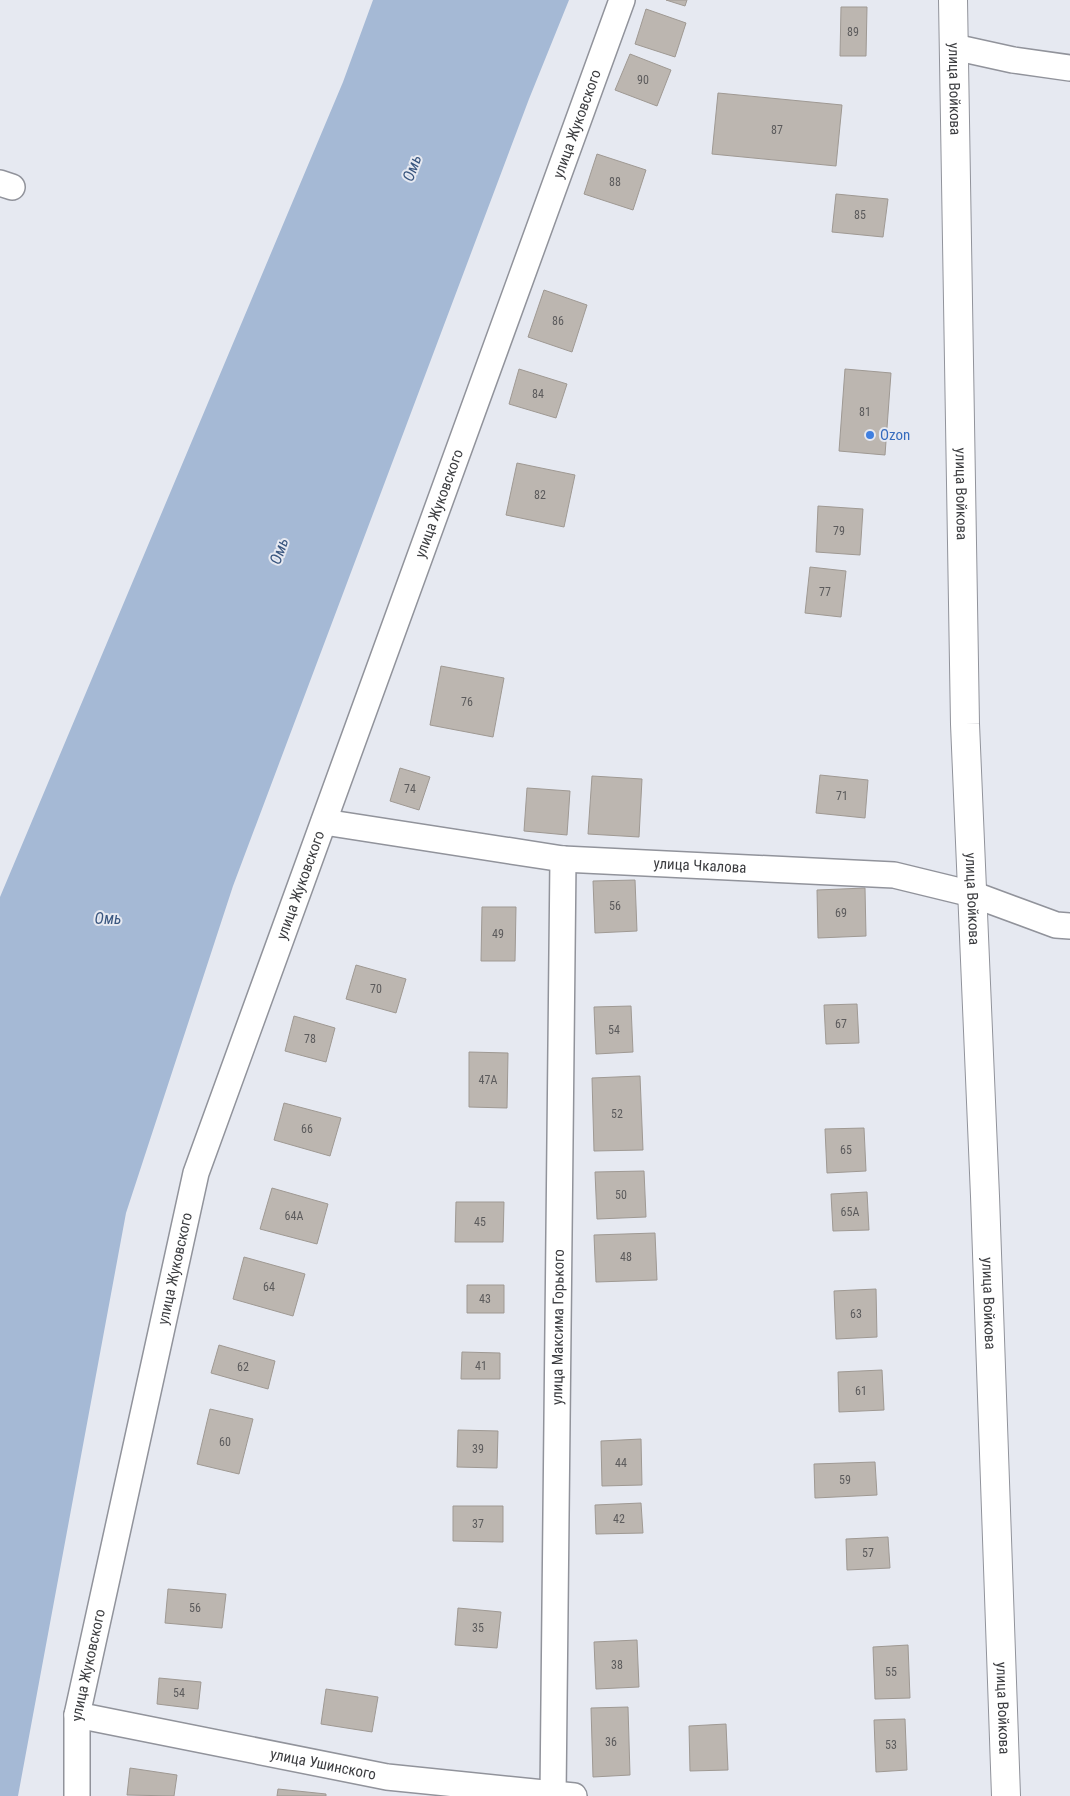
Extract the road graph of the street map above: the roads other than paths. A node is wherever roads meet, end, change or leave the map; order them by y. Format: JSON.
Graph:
{"nodes":[{"id":1,"x":622,"y":0,"type":"edge"},
{"id":2,"x":953,"y":0,"type":"edge"},
{"id":3,"x":954,"y":47,"type":"junction"},
{"id":4,"x":1070,"y":68,"type":"edge"},
{"id":5,"x":324,"y":822,"type":"junction"},
{"id":6,"x":563,"y":859,"type":"junction"},
{"id":7,"x":972,"y":894,"type":"junction"},
{"id":8,"x":1070,"y":926,"type":"edge"},
{"id":9,"x":77,"y":1715,"type":"junction"},
{"id":10,"x":78,"y":1796,"type":"edge"},
{"id":11,"x":560,"y":1796,"type":"edge"},
{"id":12,"x":1006,"y":1796,"type":"edge"}],
"edges":[{"from":1,"to":5,"type":"street","name":"улица Жуковского"},
{"from":2,"to":3,"type":"main road","name":"улица Войкова"},
{"from":3,"to":4,"type":"street"},
{"from":3,"to":7,"type":"main road","name":"улица Войкова"},
{"from":5,"to":6,"type":"street","name":"улица Чкалова"},
{"from":5,"to":9,"type":"street","name":"улица Жуковского"},
{"from":6,"to":7,"type":"street","name":"улица Чкалова"},
{"from":6,"to":11,"type":"street","name":"улица Максима Горького"},
{"from":7,"to":8,"type":"street","name":"улица Чкалова"},
{"from":7,"to":12,"type":"main road","name":"улица Войкова"},
{"from":9,"to":10,"type":"street","name":"улица Жуковского"},
{"from":9,"to":11,"type":"street","name":"улица Ушинского"}]}
